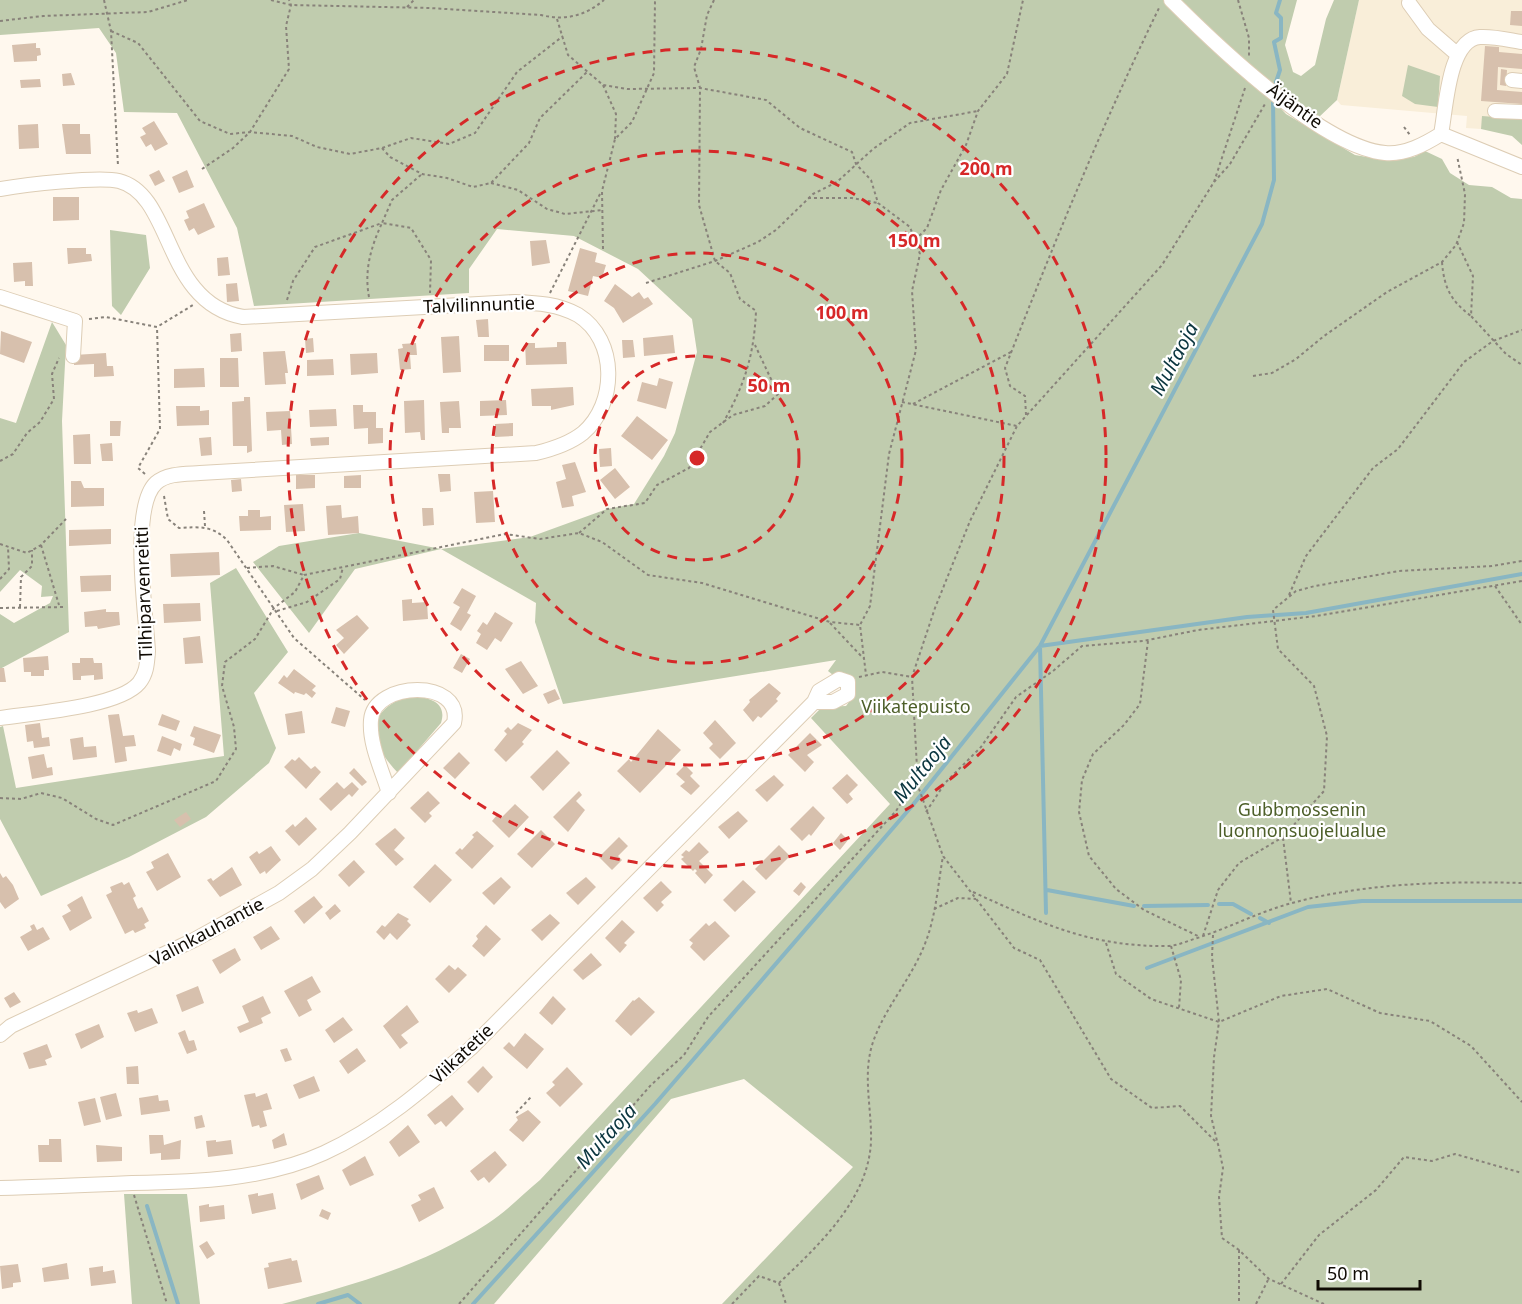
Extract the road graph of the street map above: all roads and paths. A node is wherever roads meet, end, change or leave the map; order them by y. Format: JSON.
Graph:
{"nodes":[{"id":1,"x":104,"y":0,"type":"edge"},
{"id":2,"x":188,"y":0,"type":"edge"},
{"id":3,"x":271,"y":0,"type":"edge"},
{"id":4,"x":289,"y":0,"type":"edge"},
{"id":5,"x":414,"y":0,"type":"edge"},
{"id":6,"x":604,"y":0,"type":"edge"},
{"id":7,"x":655,"y":0,"type":"edge"},
{"id":8,"x":714,"y":0,"type":"edge"},
{"id":9,"x":1023,"y":0,"type":"edge"},
{"id":10,"x":1163,"y":0,"type":"edge"},
{"id":11,"x":1171,"y":0,"type":"edge"},
{"id":12,"x":1238,"y":0,"type":"edge"},
{"id":13,"x":1410,"y":3,"type":"dead end"},
{"id":14,"x":291,"y":5,"type":"junction"},
{"id":15,"x":407,"y":7,"type":"junction"},
{"id":16,"x":108,"y":15,"type":"junction"},
{"id":17,"x":557,"y":19,"type":"junction"},
{"id":18,"x":0,"y":21,"type":"edge"},
{"id":19,"x":111,"y":31,"type":"junction"},
{"id":20,"x":563,"y":36,"type":"junction"},
{"id":21,"x":1522,"y":42,"type":"edge"},
{"id":22,"x":1458,"y":55,"type":"junction"},
{"id":23,"x":588,"y":71,"type":"junction"},
{"id":24,"x":1249,"y":72,"type":"junction"},
{"id":25,"x":603,"y":85,"type":"junction"},
{"id":26,"x":648,"y":87,"type":"junction"},
{"id":27,"x":700,"y":88,"type":"junction"},
{"id":28,"x":1272,"y":91,"type":"junction"},
{"id":29,"x":978,"y":111,"type":"junction"},
{"id":30,"x":1495,"y":111,"type":"dead end"},
{"id":31,"x":1522,"y":112,"type":"edge"},
{"id":32,"x":250,"y":132,"type":"junction"},
{"id":33,"x":1441,"y":134,"type":"junction"},
{"id":34,"x":615,"y":139,"type":"junction"},
{"id":35,"x":382,"y":148,"type":"junction"},
{"id":36,"x":856,"y":164,"type":"junction"},
{"id":37,"x":1522,"y":167,"type":"edge"},
{"id":38,"x":202,"y":168,"type":"dead end"},
{"id":39,"x":422,"y":174,"type":"junction"},
{"id":40,"x":119,"y":181,"type":"junction"},
{"id":41,"x":490,"y":183,"type":"junction"},
{"id":42,"x":1212,"y":184,"type":"junction"},
{"id":43,"x":0,"y":189,"type":"edge"},
{"id":44,"x":602,"y":191,"type":"junction"},
{"id":45,"x":808,"y":198,"type":"junction"},
{"id":46,"x":878,"y":203,"type":"junction"},
{"id":47,"x":592,"y":210,"type":"junction"},
{"id":48,"x":603,"y":210,"type":"junction"},
{"id":49,"x":382,"y":223,"type":"junction"},
{"id":50,"x":915,"y":240,"type":"junction"},
{"id":51,"x":1457,"y":242,"type":"junction"},
{"id":52,"x":603,"y":249,"type":"dead end"},
{"id":53,"x":715,"y":261,"type":"junction"},
{"id":54,"x":1442,"y":262,"type":"junction"},
{"id":55,"x":646,"y":283,"type":"dead end"},
{"id":56,"x":0,"y":297,"type":"edge"},
{"id":57,"x":203,"y":299,"type":"junction"},
{"id":58,"x":544,"y":303,"type":"junction"},
{"id":59,"x":429,"y":306,"type":"junction"},
{"id":60,"x":371,"y":309,"type":"junction"},
{"id":61,"x":283,"y":314,"type":"junction"},
{"id":62,"x":1471,"y":316,"type":"junction"},
{"id":63,"x":75,"y":321,"type":"junction"},
{"id":64,"x":157,"y":327,"type":"junction"},
{"id":65,"x":1522,"y":330,"type":"edge"},
{"id":66,"x":1493,"y":340,"type":"junction"},
{"id":67,"x":755,"y":345,"type":"junction"},
{"id":68,"x":1011,"y":352,"type":"junction"},
{"id":69,"x":66,"y":355,"type":"joint"},
{"id":70,"x":1522,"y":365,"type":"edge"},
{"id":71,"x":1253,"y":376,"type":"dead end"},
{"id":72,"x":902,"y":402,"type":"junction"},
{"id":73,"x":913,"y":404,"type":"junction"},
{"id":74,"x":1026,"y":416,"type":"junction"},
{"id":75,"x":723,"y":423,"type":"junction"},
{"id":76,"x":1017,"y":426,"type":"junction"},
{"id":77,"x":0,"y":461,"type":"edge"},
{"id":78,"x":155,"y":484,"type":"junction"},
{"id":79,"x":204,"y":511,"type":"dead end"},
{"id":80,"x":66,"y":519,"type":"dead end"},
{"id":81,"x":205,"y":527,"type":"junction"},
{"id":82,"x":579,"y":533,"type":"junction"},
{"id":83,"x":0,"y":544,"type":"edge"},
{"id":84,"x":41,"y":545,"type":"junction"},
{"id":85,"x":8,"y":547,"type":"junction"},
{"id":86,"x":32,"y":550,"type":"junction"},
{"id":87,"x":1522,"y":561,"type":"edge"},
{"id":88,"x":343,"y":566,"type":"junction"},
{"id":89,"x":247,"y":568,"type":"junction"},
{"id":90,"x":304,"y":575,"type":"junction"},
{"id":91,"x":0,"y":579,"type":"edge"},
{"id":92,"x":1522,"y":582,"type":"edge"},
{"id":93,"x":1496,"y":586,"type":"junction"},
{"id":94,"x":1287,"y":598,"type":"junction"},
{"id":95,"x":59,"y":606,"type":"junction"},
{"id":96,"x":66,"y":607,"type":"dead end"},
{"id":97,"x":0,"y":608,"type":"edge"},
{"id":98,"x":20,"y":608,"type":"junction"},
{"id":99,"x":274,"y":608,"type":"junction"},
{"id":100,"x":277,"y":611,"type":"junction"},
{"id":101,"x":1273,"y":620,"type":"junction"},
{"id":102,"x":830,"y":622,"type":"junction"},
{"id":103,"x":860,"y":625,"type":"junction"},
{"id":104,"x":1522,"y":626,"type":"edge"},
{"id":105,"x":1148,"y":640,"type":"junction"},
{"id":106,"x":863,"y":658,"type":"junction"},
{"id":107,"x":866,"y":675,"type":"junction"},
{"id":108,"x":912,"y":677,"type":"junction"},
{"id":109,"x":848,"y":681,"type":"junction"},
{"id":110,"x":814,"y":702,"type":"junction"},
{"id":111,"x":375,"y":708,"type":"junction"},
{"id":112,"x":0,"y":718,"type":"edge"},
{"id":113,"x":917,"y":778,"type":"junction"},
{"id":114,"x":389,"y":793,"type":"junction"},
{"id":115,"x":0,"y":798,"type":"edge"},
{"id":116,"x":926,"y":812,"type":"junction"},
{"id":117,"x":1283,"y":837,"type":"junction"},
{"id":118,"x":943,"y":856,"type":"junction"},
{"id":119,"x":1522,"y":883,"type":"edge"},
{"id":120,"x":973,"y":892,"type":"junction"},
{"id":121,"x":976,"y":899,"type":"junction"},
{"id":122,"x":1292,"y":903,"type":"junction"},
{"id":123,"x":933,"y":909,"type":"junction"},
{"id":124,"x":1213,"y":934,"type":"junction"},
{"id":125,"x":1202,"y":937,"type":"junction"},
{"id":126,"x":1106,"y":943,"type":"junction"},
{"id":127,"x":1171,"y":946,"type":"junction"},
{"id":128,"x":1179,"y":1008,"type":"junction"},
{"id":129,"x":1219,"y":1022,"type":"junction"},
{"id":130,"x":0,"y":1035,"type":"edge"},
{"id":131,"x":531,"y":1097,"type":"dead end"},
{"id":132,"x":1522,"y":1102,"type":"edge"},
{"id":133,"x":516,"y":1113,"type":"dead end"},
{"id":134,"x":1218,"y":1144,"type":"junction"},
{"id":135,"x":1522,"y":1173,"type":"edge"},
{"id":136,"x":131,"y":1184,"type":"junction"},
{"id":137,"x":0,"y":1187,"type":"edge"},
{"id":138,"x":1239,"y":1250,"type":"junction"},
{"id":139,"x":1269,"y":1279,"type":"junction"},
{"id":140,"x":779,"y":1283,"type":"junction"},
{"id":141,"x":1281,"y":1284,"type":"junction"},
{"id":142,"x":167,"y":1304,"type":"edge"},
{"id":143,"x":459,"y":1304,"type":"edge"},
{"id":144,"x":732,"y":1304,"type":"edge"},
{"id":145,"x":786,"y":1304,"type":"edge"},
{"id":146,"x":1239,"y":1304,"type":"edge"},
{"id":147,"x":1256,"y":1304,"type":"edge"},
{"id":148,"x":1324,"y":1304,"type":"edge"}],
"edges":[{"from":1,"to":16,"type":"path"},
{"from":2,"to":16,"type":"path"},
{"from":3,"to":14,"type":"path"},
{"from":4,"to":14,"type":"path"},
{"from":5,"to":15,"type":"path"},
{"from":6,"to":17,"type":"path"},
{"from":7,"to":26,"type":"path"},
{"from":8,"to":27,"type":"path"},
{"from":9,"to":29,"type":"path"},
{"from":10,"to":68,"type":"path"},
{"from":11,"to":24,"type":"street","name":"Äijäntie"},
{"from":12,"to":24,"type":"path"},
{"from":13,"to":22,"type":"street"},
{"from":14,"to":15,"type":"path"},
{"from":14,"to":32,"type":"path"},
{"from":15,"to":17,"type":"path"},
{"from":16,"to":18,"type":"path"},
{"from":16,"to":19,"type":"path"},
{"from":17,"to":20,"type":"path"},
{"from":19,"to":32,"type":"path"},
{"from":19,"to":40,"type":"path"},
{"from":20,"to":23,"type":"path"},
{"from":20,"to":35,"type":"path"},
{"from":21,"to":22,"type":"street"},
{"from":22,"to":33,"type":"street"},
{"from":23,"to":25,"type":"path"},
{"from":23,"to":41,"type":"path"},
{"from":24,"to":28,"type":"street","name":"Äijäntie"},
{"from":24,"to":42,"type":"path"},
{"from":25,"to":26,"type":"path"},
{"from":25,"to":34,"type":"path"},
{"from":26,"to":27,"type":"path"},
{"from":26,"to":34,"type":"path"},
{"from":27,"to":36,"type":"path"},
{"from":27,"to":53,"type":"path"},
{"from":28,"to":33,"type":"street","name":"Äijäntie"},
{"from":28,"to":42,"type":"path"},
{"from":29,"to":36,"type":"path"},
{"from":29,"to":50,"type":"path"},
{"from":30,"to":31,"type":"street"},
{"from":32,"to":35,"type":"path"},
{"from":32,"to":38,"type":"path"},
{"from":33,"to":37,"type":"street"},
{"from":33,"to":51,"type":"path"},
{"from":34,"to":44,"type":"path"},
{"from":35,"to":39,"type":"path"},
{"from":36,"to":45,"type":"path"},
{"from":36,"to":46,"type":"path"},
{"from":39,"to":41,"type":"path"},
{"from":39,"to":49,"type":"path"},
{"from":40,"to":43,"type":"street"},
{"from":40,"to":57,"type":"street","name":"Talvilinnuntie"},
{"from":41,"to":47,"type":"path"},
{"from":42,"to":74,"type":"path"},
{"from":44,"to":47,"type":"path"},
{"from":44,"to":48,"type":"path"},
{"from":45,"to":46,"type":"path"},
{"from":45,"to":53,"type":"path"},
{"from":46,"to":50,"type":"path"},
{"from":47,"to":48,"type":"path"},
{"from":47,"to":58,"type":"path"},
{"from":48,"to":52,"type":"path"},
{"from":49,"to":59,"type":"path"},
{"from":49,"to":60,"type":"path"},
{"from":49,"to":61,"type":"path"},
{"from":50,"to":72,"type":"path"},
{"from":51,"to":54,"type":"path"},
{"from":51,"to":62,"type":"path"},
{"from":53,"to":55,"type":"path"},
{"from":53,"to":67,"type":"path"},
{"from":54,"to":62,"type":"path"},
{"from":54,"to":71,"type":"path"},
{"from":56,"to":63,"type":"street"},
{"from":57,"to":61,"type":"street","name":"Talvilinnuntie"},
{"from":57,"to":64,"type":"path"},
{"from":58,"to":59,"type":"street","name":"Talvilinnuntie"},
{"from":58,"to":78,"type":"street","name":"Talvilinnuntie"},
{"from":59,"to":60,"type":"street","name":"Talvilinnuntie"},
{"from":60,"to":61,"type":"street","name":"Talvilinnuntie"},
{"from":62,"to":66,"type":"path"},
{"from":63,"to":64,"type":"path"},
{"from":63,"to":69,"type":"street"},
{"from":64,"to":78,"type":"path"},
{"from":65,"to":66,"type":"path"},
{"from":66,"to":70,"type":"path"},
{"from":66,"to":94,"type":"path"},
{"from":67,"to":75,"type":"path"},
{"from":67,"to":75,"type":"path"},
{"from":68,"to":73,"type":"path"},
{"from":68,"to":74,"type":"path"},
{"from":69,"to":77,"type":"path"},
{"from":72,"to":73,"type":"path"},
{"from":72,"to":103,"type":"path"},
{"from":73,"to":76,"type":"path"},
{"from":74,"to":76,"type":"path"},
{"from":75,"to":82,"type":"path"},
{"from":76,"to":108,"type":"path"},
{"from":78,"to":81,"type":"path"},
{"from":78,"to":112,"type":"street","name":"Tilhiparvenreitti"},
{"from":79,"to":81,"type":"path"},
{"from":80,"to":84,"type":"path"},
{"from":81,"to":89,"type":"path"},
{"from":82,"to":88,"type":"path"},
{"from":82,"to":102,"type":"path"},
{"from":83,"to":85,"type":"path"},
{"from":84,"to":86,"type":"path"},
{"from":84,"to":95,"type":"path"},
{"from":85,"to":86,"type":"path"},
{"from":85,"to":91,"type":"path"},
{"from":86,"to":98,"type":"path"},
{"from":87,"to":94,"type":"path"},
{"from":88,"to":90,"type":"path"},
{"from":88,"to":100,"type":"path"},
{"from":89,"to":90,"type":"path"},
{"from":89,"to":99,"type":"path"},
{"from":90,"to":99,"type":"path"},
{"from":92,"to":93,"type":"path"},
{"from":93,"to":101,"type":"path"},
{"from":93,"to":104,"type":"path"},
{"from":94,"to":101,"type":"path"},
{"from":95,"to":96,"type":"path"},
{"from":95,"to":98,"type":"path"},
{"from":97,"to":98,"type":"path"},
{"from":99,"to":100,"type":"path"},
{"from":99,"to":115,"type":"path"},
{"from":100,"to":111,"type":"path"},
{"from":101,"to":105,"type":"path"},
{"from":101,"to":117,"type":"path"},
{"from":102,"to":103,"type":"path"},
{"from":102,"to":106,"type":"path"},
{"from":103,"to":106,"type":"path"},
{"from":105,"to":116,"type":"path"},
{"from":105,"to":125,"type":"path"},
{"from":106,"to":107,"type":"path"},
{"from":107,"to":108,"type":"path"},
{"from":107,"to":109,"type":"path"},
{"from":108,"to":113,"type":"path"},
{"from":109,"to":110,"type":"street","name":"Viikatetie"},
{"from":109,"to":110,"type":"street"},
{"from":110,"to":136,"type":"street","name":"Viikatetie"},
{"from":111,"to":114,"type":"street"},
{"from":111,"to":114,"type":"street","name":"Valinkauhantie"},
{"from":113,"to":116,"type":"path"},
{"from":113,"to":143,"type":"path"},
{"from":114,"to":130,"type":"street","name":"Valinkauhantie"},
{"from":116,"to":118,"type":"path"},
{"from":117,"to":122,"type":"path"},
{"from":117,"to":125,"type":"path"},
{"from":118,"to":120,"type":"path"},
{"from":118,"to":123,"type":"path"},
{"from":119,"to":122,"type":"path"},
{"from":120,"to":121,"type":"path"},
{"from":120,"to":126,"type":"path"},
{"from":121,"to":123,"type":"path"},
{"from":121,"to":134,"type":"path"},
{"from":122,"to":124,"type":"path"},
{"from":123,"to":140,"type":"path"},
{"from":124,"to":125,"type":"path"},
{"from":124,"to":129,"type":"path"},
{"from":125,"to":127,"type":"path"},
{"from":126,"to":127,"type":"path"},
{"from":126,"to":128,"type":"path"},
{"from":127,"to":128,"type":"path"},
{"from":128,"to":129,"type":"path"},
{"from":129,"to":132,"type":"path"},
{"from":129,"to":134,"type":"path"},
{"from":131,"to":133,"type":"path"},
{"from":134,"to":138,"type":"path"},
{"from":135,"to":141,"type":"path"},
{"from":136,"to":137,"type":"street","name":"Viikatetie"},
{"from":136,"to":142,"type":"path"},
{"from":138,"to":139,"type":"path"},
{"from":138,"to":146,"type":"path"},
{"from":139,"to":141,"type":"path"},
{"from":139,"to":147,"type":"path"},
{"from":140,"to":144,"type":"path"},
{"from":140,"to":145,"type":"path"},
{"from":141,"to":148,"type":"path"}]}
